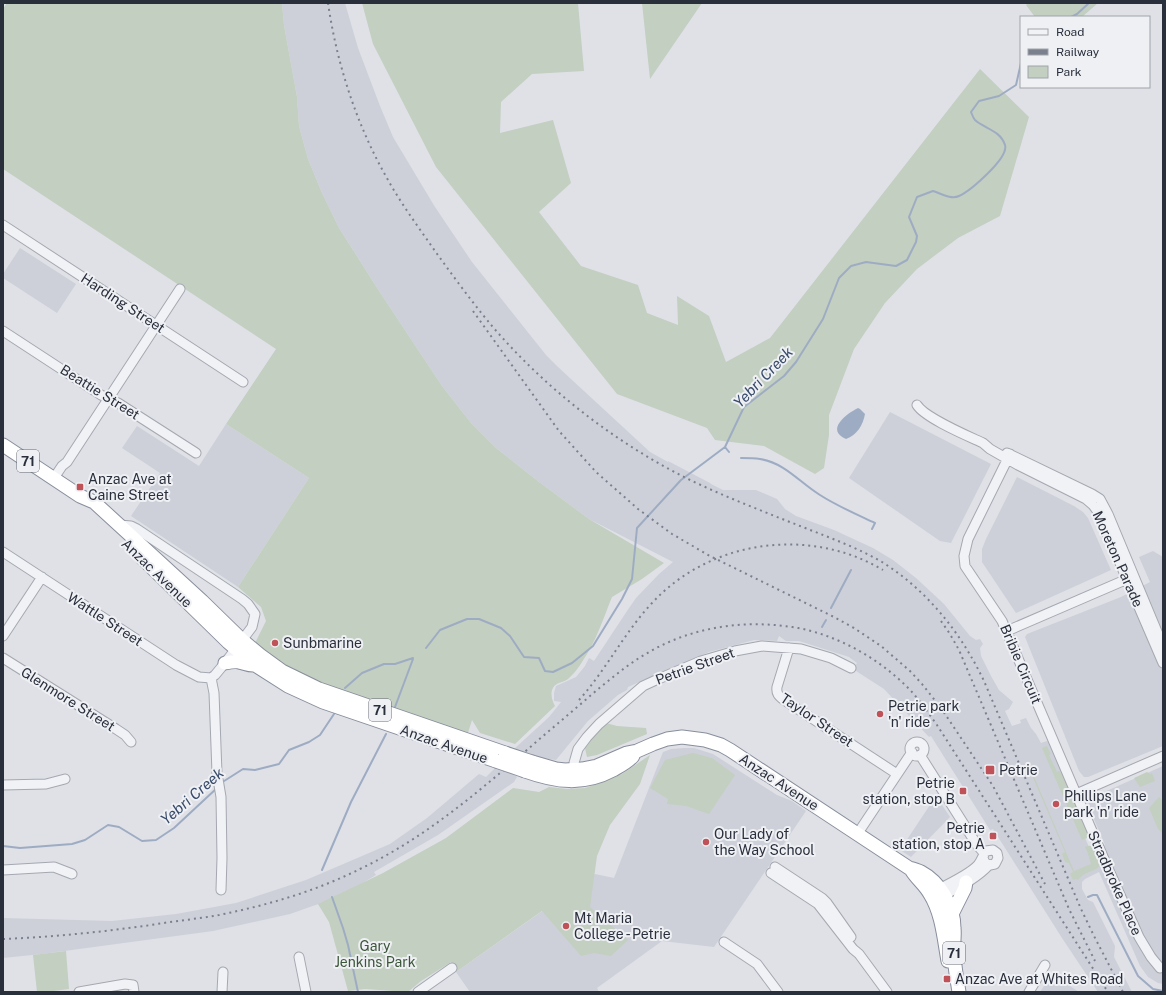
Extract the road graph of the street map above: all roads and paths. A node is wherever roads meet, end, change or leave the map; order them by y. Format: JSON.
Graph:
{"nodes":[{"id":1,"x":3,"y":225,"type":"edge"},
{"id":2,"x":180,"y":289,"type":"dead end"},
{"id":3,"x":157,"y":325,"type":"junction"},
{"id":4,"x":3,"y":331,"type":"edge"},
{"id":5,"x":244,"y":382,"type":"dead end"},
{"id":6,"x":109,"y":398,"type":"junction"},
{"id":7,"x":917,"y":405,"type":"dead end"},
{"id":8,"x":3,"y":445,"type":"edge"},
{"id":9,"x":196,"y":453,"type":"dead end"},
{"id":10,"x":1009,"y":456,"type":"junction"},
{"id":11,"x":54,"y":478,"type":"junction"},
{"id":12,"x":80,"y":496,"type":"junction"},
{"id":13,"x":120,"y":525,"type":"junction"},
{"id":14,"x":3,"y":552,"type":"edge"},
{"id":15,"x":42,"y":577,"type":"junction"},
{"id":16,"x":1130,"y":578,"type":"junction"},
{"id":17,"x":1007,"y":631,"type":"junction"},
{"id":18,"x":3,"y":636,"type":"edge"},
{"id":19,"x":239,"y":644,"type":"junction"},
{"id":20,"x":1163,"y":646,"type":"edge"},
{"id":21,"x":789,"y":648,"type":"junction"},
{"id":22,"x":3,"y":658,"type":"edge"},
{"id":23,"x":225,"y":663,"type":"junction"},
{"id":24,"x":1163,"y":663,"type":"edge"},
{"id":25,"x":255,"y":665,"type":"junction"},
{"id":26,"x":851,"y":668,"type":"dead end"},
{"id":27,"x":211,"y":678,"type":"junction"},
{"id":28,"x":131,"y":742,"type":"dead end"},
{"id":29,"x":583,"y":743,"type":"junction"},
{"id":30,"x":1163,"y":756,"type":"edge"},
{"id":31,"x":501,"y":757,"type":"junction"},
{"id":32,"x":528,"y":767,"type":"junction"},
{"id":33,"x":574,"y":770,"type":"junction"},
{"id":34,"x":588,"y":774,"type":"junction"},
{"id":35,"x":897,"y":774,"type":"junction"},
{"id":36,"x":65,"y":779,"type":"dead end"},
{"id":37,"x":3,"y":785,"type":"edge"},
{"id":38,"x":1076,"y":794,"type":"junction"},
{"id":39,"x":858,"y":834,"type":"junction"},
{"id":40,"x":985,"y":859,"type":"junction"},
{"id":41,"x":3,"y":870,"type":"edge"},
{"id":42,"x":773,"y":870,"type":"dead end"},
{"id":43,"x":72,"y":874,"type":"dead end"},
{"id":44,"x":966,"y":882,"type":"junction"},
{"id":45,"x":221,"y":890,"type":"dead end"},
{"id":46,"x":937,"y":894,"type":"junction"},
{"id":47,"x":952,"y":914,"type":"junction"},
{"id":48,"x":724,"y":942,"type":"dead end"},
{"id":49,"x":299,"y":957,"type":"dead end"},
{"id":50,"x":1045,"y":965,"type":"dead end"},
{"id":51,"x":452,"y":968,"type":"dead end"},
{"id":52,"x":1160,"y":968,"type":"dead end"},
{"id":53,"x":223,"y":972,"type":"dead end"},
{"id":54,"x":79,"y":992,"type":"edge"},
{"id":55,"x":134,"y":992,"type":"edge"},
{"id":56,"x":222,"y":992,"type":"edge"},
{"id":57,"x":306,"y":992,"type":"edge"},
{"id":58,"x":418,"y":992,"type":"edge"},
{"id":59,"x":778,"y":992,"type":"edge"},
{"id":60,"x":887,"y":992,"type":"edge"},
{"id":61,"x":953,"y":992,"type":"edge"},
{"id":62,"x":959,"y":992,"type":"edge"},
{"id":63,"x":1029,"y":992,"type":"edge"}],
"edges":[{"from":1,"to":3,"type":"street","name":"Harding Street"},
{"from":2,"to":3,"type":"street"},
{"from":3,"to":5,"type":"street","name":"Harding Street"},
{"from":3,"to":6,"type":"street"},
{"from":4,"to":6,"type":"street","name":"Beattie Street"},
{"from":6,"to":9,"type":"street","name":"Beattie Street"},
{"from":6,"to":11,"type":"street"},
{"from":7,"to":10,"type":"street","name":"Moreton Parade"},
{"from":8,"to":11,"type":"highway","name":"Anzac Avenue","number":"71"},
{"from":10,"to":16,"type":"street","name":"Moreton Parade"},
{"from":10,"to":17,"type":"street","name":"Bribie Circuit"},
{"from":11,"to":12,"type":"highway","name":"Anzac Avenue","number":"71"},
{"from":12,"to":13,"type":"highway","name":"Anzac Avenue","number":"71"},
{"from":12,"to":19,"type":"highway","name":"Anzac Avenue","number":"71"},
{"from":13,"to":19,"type":"highway","name":"Anzac Avenue","number":"71"},
{"from":13,"to":19,"type":"street"},
{"from":14,"to":15,"type":"street","name":"Wattle Street"},
{"from":15,"to":18,"type":"street"},
{"from":15,"to":27,"type":"street","name":"Wattle Street"},
{"from":16,"to":17,"type":"street"},
{"from":16,"to":20,"type":"street","name":"Moreton Parade"},
{"from":16,"to":24,"type":"street","name":"Moreton Parade"},
{"from":17,"to":38,"type":"street","name":"Bribie Circuit"},
{"from":19,"to":23,"type":"street"},
{"from":19,"to":25,"type":"highway","name":"Anzac Avenue","number":"71"},
{"from":19,"to":31,"type":"highway","name":"Anzac Avenue","number":"71"},
{"from":21,"to":26,"type":"street","name":"Petrie Street"},
{"from":21,"to":29,"type":"street","name":"Petrie Street"},
{"from":21,"to":35,"type":"street","name":"Taylor Street"},
{"from":22,"to":28,"type":"street","name":"Glenmore Street"},
{"from":23,"to":25,"type":"highway"},
{"from":23,"to":27,"type":"street"},
{"from":25,"to":31,"type":"highway","name":"Anzac Avenue","number":"71"},
{"from":27,"to":45,"type":"street"},
{"from":29,"to":33,"type":"street","name":"Petrie Street"},
{"from":29,"to":34,"type":"street"},
{"from":30,"to":38,"type":"street"},
{"from":31,"to":32,"type":"highway","name":"Anzac Avenue","number":"71","bridge":true},
{"from":32,"to":33,"type":"highway","name":"Anzac Avenue","number":"71"},
{"from":32,"to":34,"type":"highway","name":"Anzac Avenue","number":"71"},
{"from":33,"to":34,"type":"highway","name":"Anzac Avenue","number":"71"},
{"from":34,"to":39,"type":"highway","name":"Anzac Avenue","number":"71"},
{"from":35,"to":39,"type":"street"},
{"from":35,"to":40,"type":"street"},
{"from":36,"to":37,"type":"street"},
{"from":38,"to":52,"type":"street","name":"Stradbroke Place"},
{"from":39,"to":46,"type":"highway","name":"Anzac Avenue","number":"71"},
{"from":40,"to":44,"type":"street"},
{"from":40,"to":46,"type":"street"},
{"from":41,"to":43,"type":"street"},
{"from":42,"to":60,"type":"street"},
{"from":44,"to":46,"type":"street"},
{"from":44,"to":47,"type":"highway"},
{"from":46,"to":47,"type":"highway","name":"Anzac Avenue","number":"71"},
{"from":46,"to":61,"type":"highway","name":"Anzac Avenue","number":"71"},
{"from":47,"to":62,"type":"highway","name":"Anzac Avenue","number":"71"},
{"from":48,"to":59,"type":"street"},
{"from":49,"to":57,"type":"street"},
{"from":50,"to":63,"type":"street"},
{"from":51,"to":58,"type":"street"},
{"from":53,"to":56,"type":"street"},
{"from":54,"to":55,"type":"street"}]}
